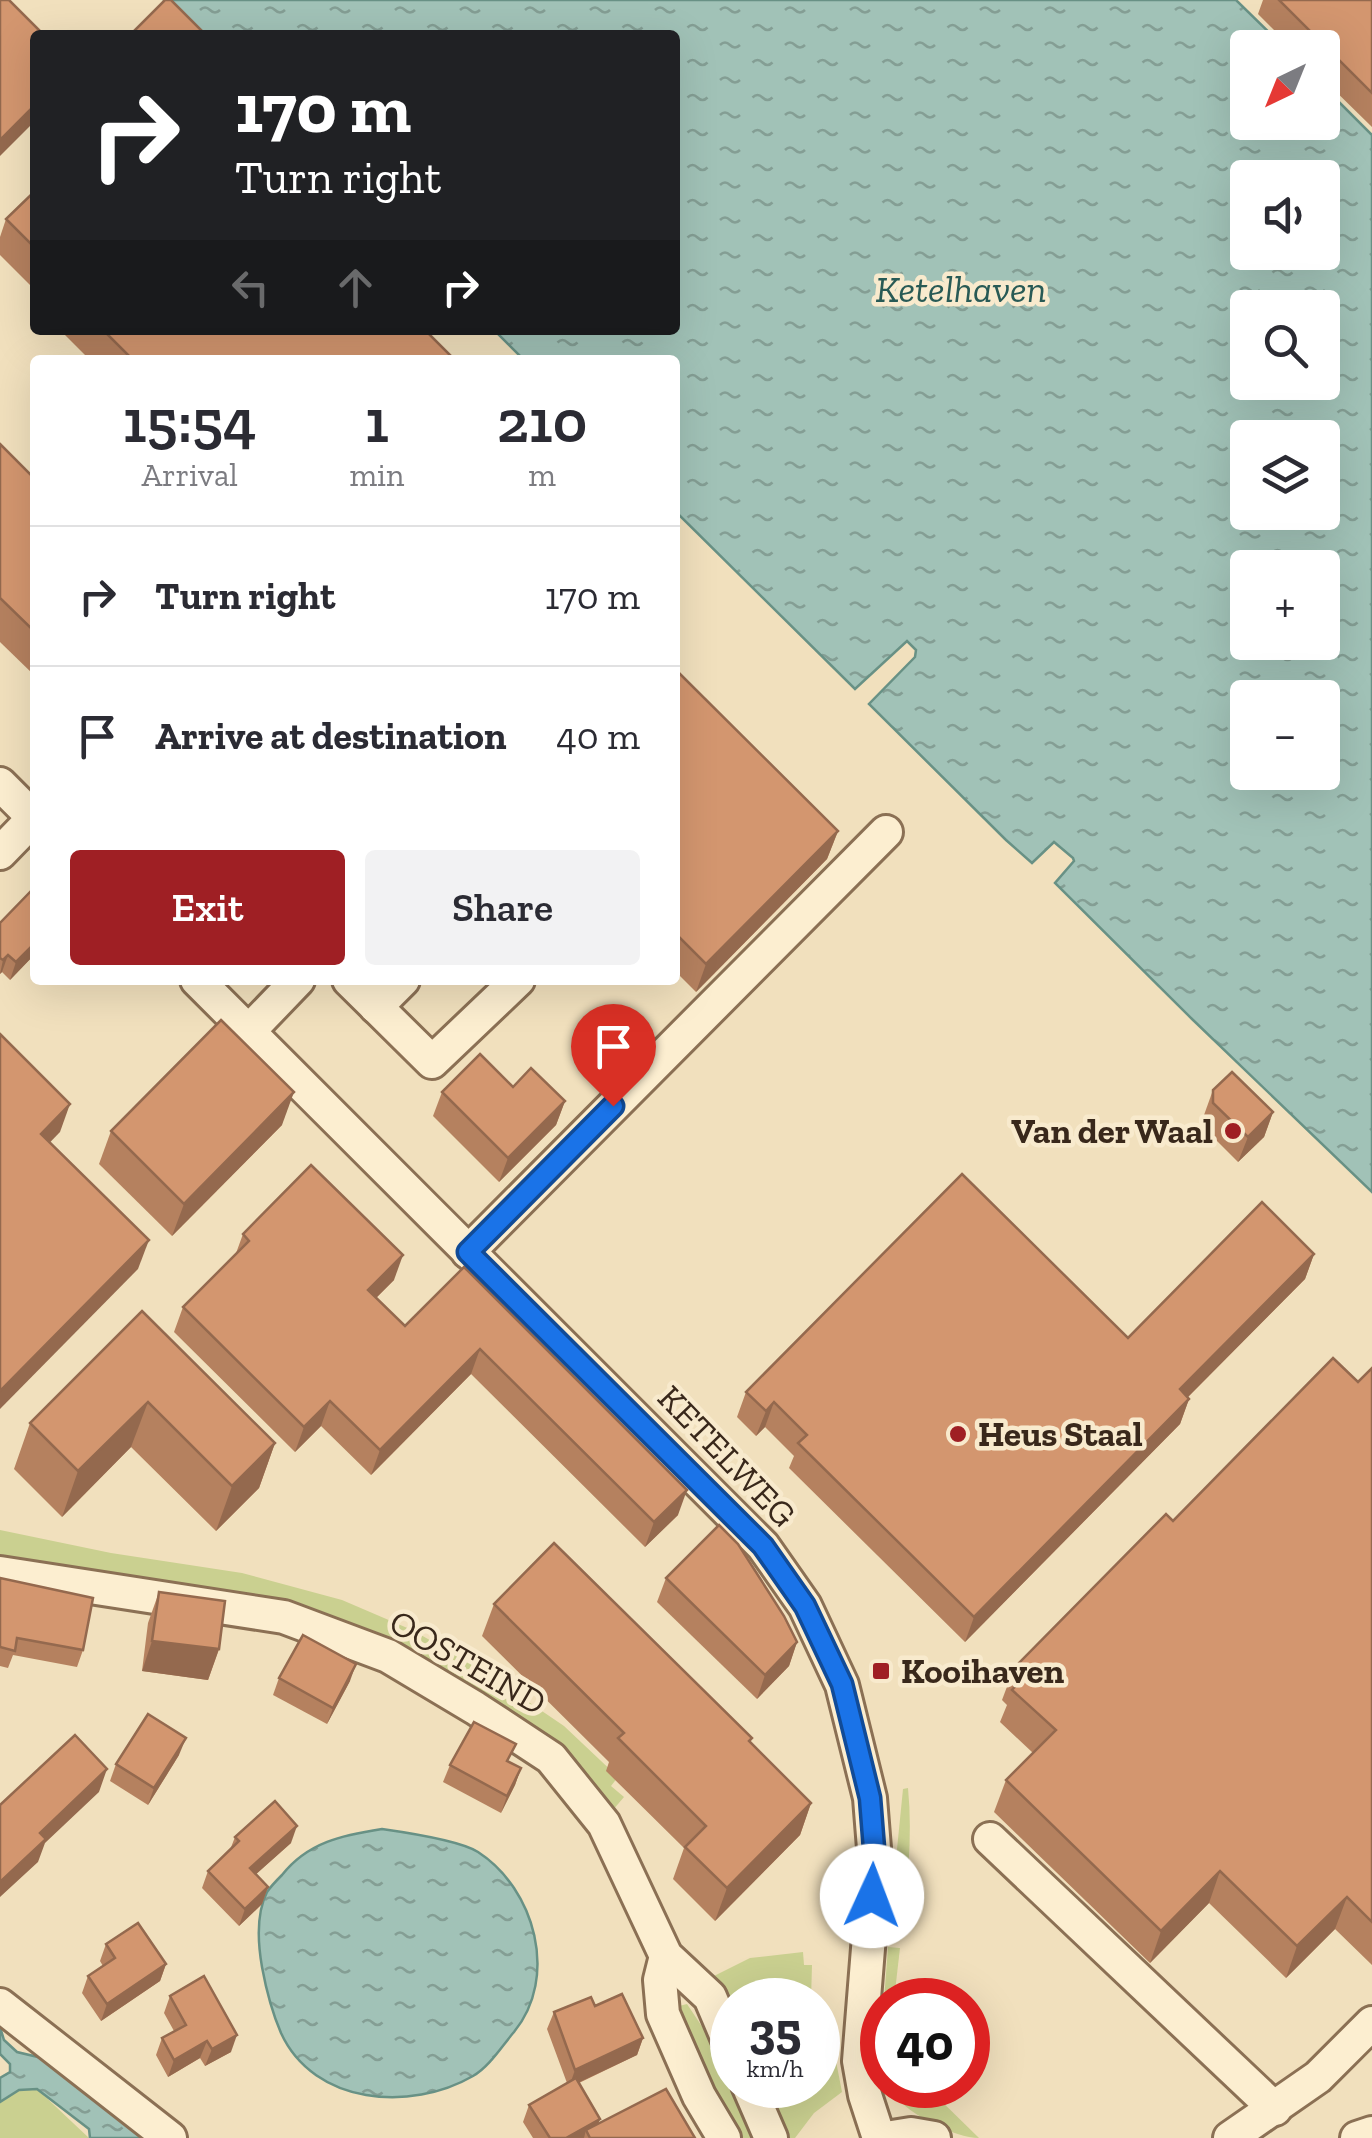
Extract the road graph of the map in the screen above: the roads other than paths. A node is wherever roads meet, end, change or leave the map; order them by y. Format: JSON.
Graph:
{"nodes":[{"id":1,"x":0,"y":784,"type":"edge"},
{"id":2,"x":30,"y":814,"type":"edge"},
{"id":3,"x":30,"y":822,"type":"edge"},
{"id":4,"x":886,"y":832,"type":"dead end"},
{"id":5,"x":0,"y":854,"type":"edge"},
{"id":6,"x":202,"y":985,"type":"edge"},
{"id":7,"x":293,"y":985,"type":"edge"},
{"id":8,"x":354,"y":985,"type":"edge"},
{"id":9,"x":398,"y":985,"type":"edge"},
{"id":10,"x":513,"y":985,"type":"edge"},
{"id":11,"x":376,"y":1006,"type":"junction"},
{"id":12,"x":248,"y":1032,"type":"junction"},
{"id":13,"x":468,"y":1252,"type":"junction"},
{"id":14,"x":0,"y":1573,"type":"edge"},
{"id":15,"x":990,"y":1838,"type":"dead end"},
{"id":16,"x":666,"y":1956,"type":"junction"},
{"id":17,"x":710,"y":1996,"type":"edge"},
{"id":18,"x":0,"y":2005,"type":"edge"},
{"id":19,"x":1372,"y":2023,"type":"edge"},
{"id":20,"x":758,"y":2108,"type":"edge"},
{"id":21,"x":1275,"y":2109,"type":"junction"},
{"id":22,"x":1372,"y":2132,"type":"edge"},
{"id":23,"x":170,"y":2138,"type":"edge"},
{"id":24,"x":724,"y":2138,"type":"edge"},
{"id":25,"x":771,"y":2138,"type":"edge"},
{"id":26,"x":882,"y":2138,"type":"edge"},
{"id":27,"x":934,"y":2138,"type":"edge"},
{"id":28,"x":1230,"y":2138,"type":"edge"},
{"id":29,"x":1357,"y":2138,"type":"edge"}],
"edges":[{"from":1,"to":2,"type":"street"},
{"from":3,"to":5,"type":"street"},
{"from":4,"to":13,"type":"street"},
{"from":6,"to":12,"type":"street","name":"KETELWEG"},
{"from":7,"to":12,"type":"street"},
{"from":8,"to":11,"type":"street"},
{"from":9,"to":11,"type":"street"},
{"from":10,"to":11,"type":"street"},
{"from":12,"to":13,"type":"street","name":"KETELWEG"},
{"from":13,"to":26,"type":"street","name":"KETELWEG"},
{"from":14,"to":16,"type":"street","name":"OOSTEIND"},
{"from":15,"to":21,"type":"street"},
{"from":16,"to":17,"type":"street","name":"OOSTEIND"},
{"from":16,"to":24,"type":"street","name":"OOSTEIND"},
{"from":18,"to":23,"type":"street"},
{"from":19,"to":21,"type":"street"},
{"from":20,"to":25,"type":"street"},
{"from":21,"to":28,"type":"street"},
{"from":22,"to":29,"type":"street"},
{"from":26,"to":27,"type":"street"}]}
